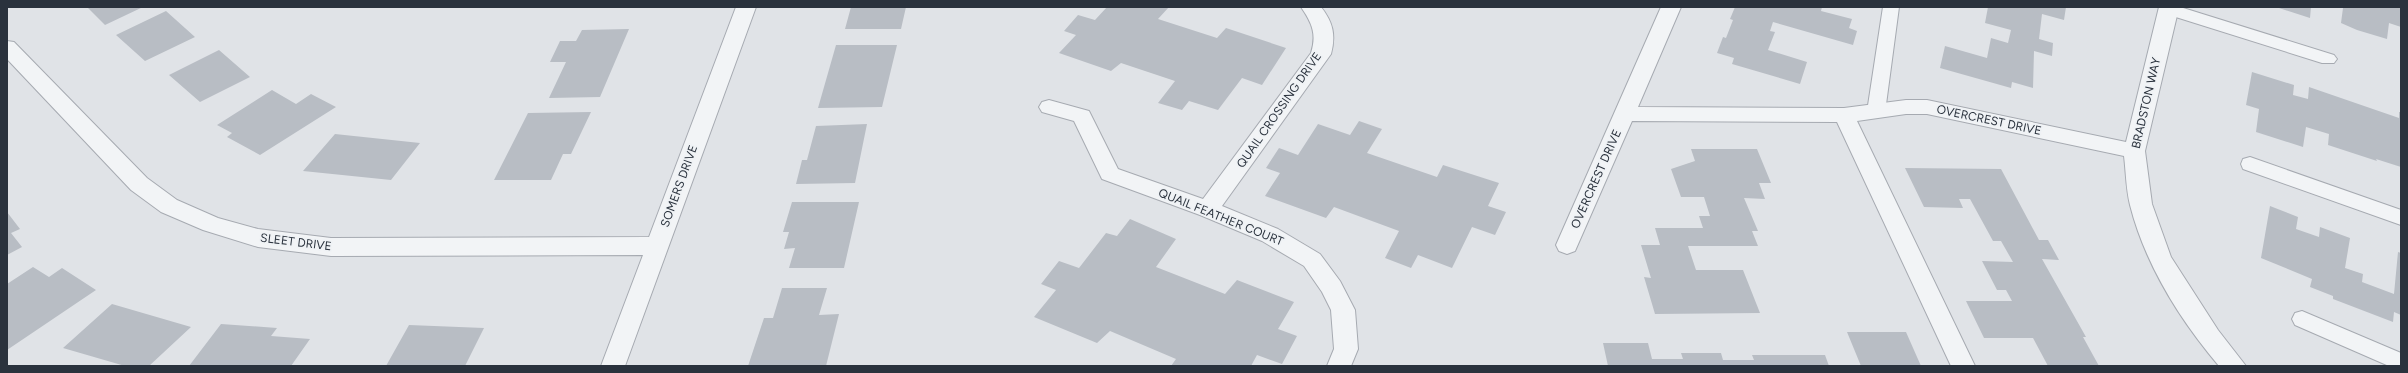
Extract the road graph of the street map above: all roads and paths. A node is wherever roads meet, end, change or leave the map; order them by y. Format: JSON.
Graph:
{"nodes":[{"id":1,"x":746,"y":7,"type":"edge"},
{"id":2,"x":1311,"y":7,"type":"edge"},
{"id":3,"x":1671,"y":7,"type":"edge"},
{"id":4,"x":1891,"y":7,"type":"edge"},
{"id":5,"x":2169,"y":8,"type":"edge"},
{"id":6,"x":7,"y":47,"type":"edge"},
{"id":7,"x":2328,"y":59,"type":"dead end"},
{"id":8,"x":1049,"y":107,"type":"dead end"},
{"id":9,"x":1876,"y":112,"type":"junction"},
{"id":10,"x":1625,"y":114,"type":"junction"},
{"id":11,"x":1844,"y":115,"type":"junction"},
{"id":12,"x":2134,"y":151,"type":"junction"},
{"id":13,"x":2250,"y":164,"type":"dead end"},
{"id":14,"x":1208,"y":209,"type":"junction"},
{"id":15,"x":2401,"y":218,"type":"edge"},
{"id":16,"x":1567,"y":245,"type":"dead end"},
{"id":17,"x":657,"y":246,"type":"junction"},
{"id":18,"x":2302,"y":319,"type":"dead end"},
{"id":19,"x":2401,"y":362,"type":"edge"},
{"id":20,"x":613,"y":366,"type":"edge"},
{"id":21,"x":1339,"y":366,"type":"edge"},
{"id":22,"x":1963,"y":366,"type":"edge"},
{"id":23,"x":2234,"y":366,"type":"edge"}],
"edges":[{"from":1,"to":17,"type":"street","name":"SOMERS DRIVE"},
{"from":2,"to":14,"type":"street","name":"QUAIL CROSSING DRIVE"},
{"from":3,"to":10,"type":"street","name":"OVERCREST DRIVE"},
{"from":4,"to":9,"type":"lane"},
{"from":5,"to":7,"type":"lane"},
{"from":5,"to":12,"type":"street","name":"BRADSTON WAY"},
{"from":6,"to":17,"type":"street","name":"SLEET DRIVE"},
{"from":8,"to":14,"type":"street","name":"QUAIL FEATHER COURT"},
{"from":9,"to":11,"type":"street","name":"OVERCREST DRIVE"},
{"from":9,"to":12,"type":"street","name":"OVERCREST DRIVE"},
{"from":10,"to":11,"type":"street","name":"OVERCREST DRIVE"},
{"from":10,"to":16,"type":"street","name":"OVERCREST DRIVE"},
{"from":11,"to":22,"type":"street"},
{"from":12,"to":23,"type":"street","name":"BRADSTON WAY"},
{"from":13,"to":15,"type":"lane"},
{"from":14,"to":21,"type":"street","name":"QUAIL FEATHER COURT"},
{"from":17,"to":20,"type":"street","name":"SOMERS DRIVE"},
{"from":18,"to":19,"type":"lane"}]}
